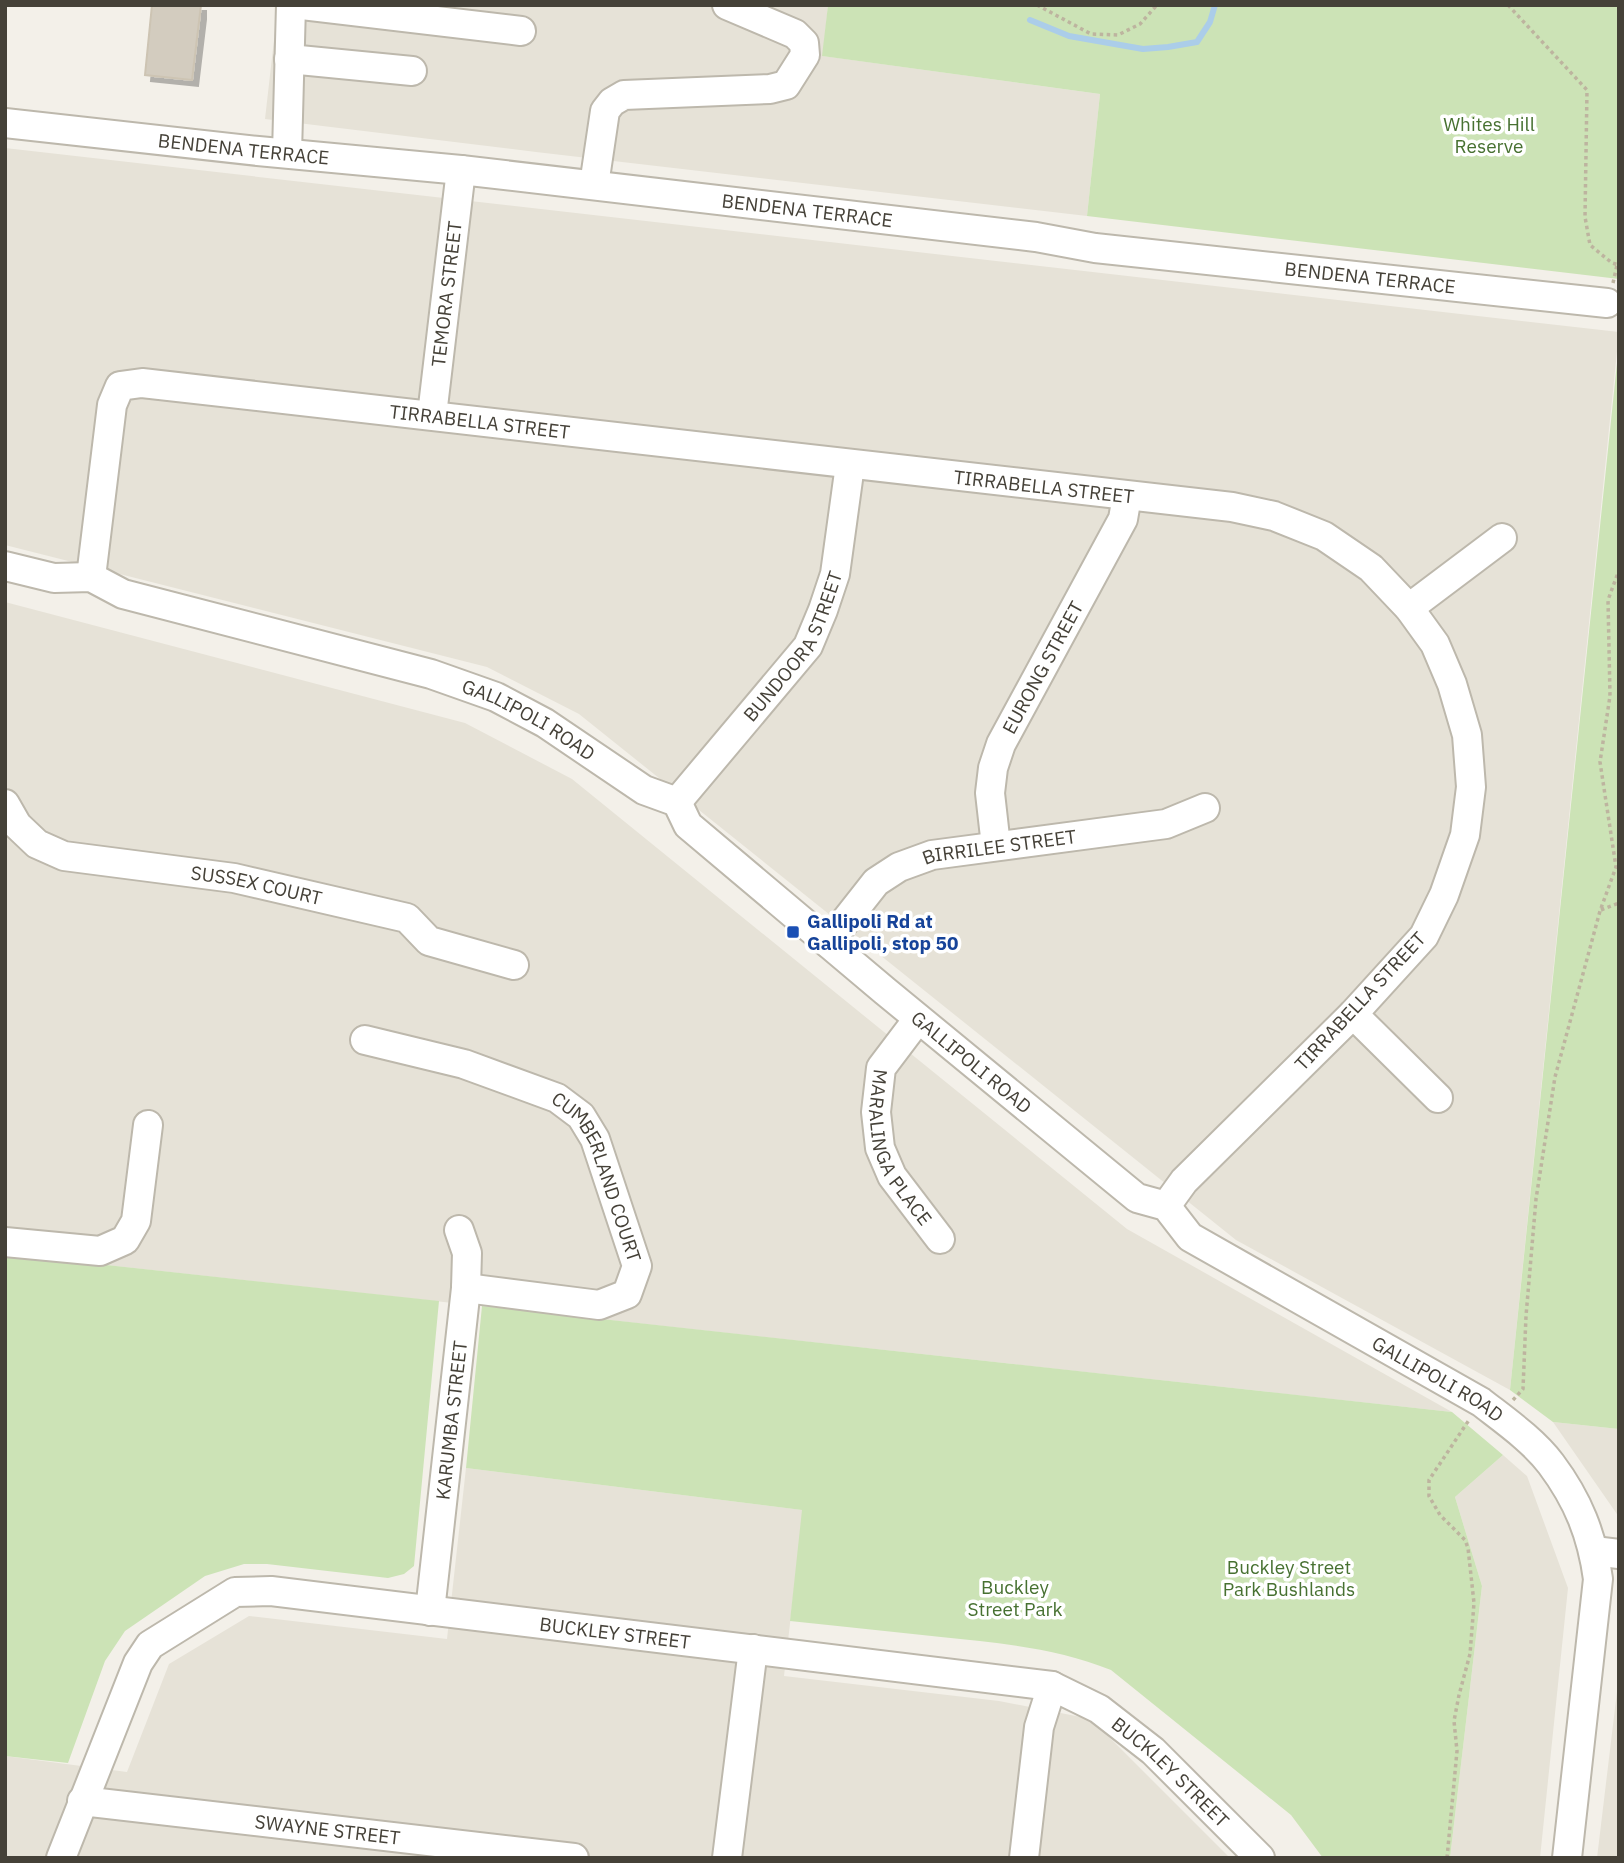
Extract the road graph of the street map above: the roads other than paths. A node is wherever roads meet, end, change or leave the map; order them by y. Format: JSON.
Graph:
{"nodes":[{"id":1,"x":291,"y":5,"type":"edge"},
{"id":2,"x":303,"y":5,"type":"edge"},
{"id":3,"x":727,"y":5,"type":"edge"},
{"id":4,"x":521,"y":31,"type":"dead end"},
{"id":5,"x":289,"y":59,"type":"junction"},
{"id":6,"x":412,"y":71,"type":"dead end"},
{"id":7,"x":5,"y":123,"type":"edge"},
{"id":8,"x":287,"y":153,"type":"junction"},
{"id":9,"x":461,"y":170,"type":"junction"},
{"id":10,"x":594,"y":185,"type":"junction"},
{"id":11,"x":1607,"y":303,"type":"dead end"},
{"id":12,"x":432,"y":415,"type":"junction"},
{"id":13,"x":850,"y":465,"type":"junction"},
{"id":14,"x":1127,"y":496,"type":"junction"},
{"id":15,"x":1502,"y":538,"type":"dead end"},
{"id":16,"x":5,"y":566,"type":"edge"},
{"id":17,"x":91,"y":577,"type":"junction"},
{"id":18,"x":1409,"y":608,"type":"junction"},
{"id":19,"x":677,"y":802,"type":"junction"},
{"id":20,"x":5,"y":804,"type":"edge"},
{"id":21,"x":1205,"y":808,"type":"dead end"},
{"id":22,"x":996,"y":846,"type":"junction"},
{"id":23,"x":828,"y":943,"type":"junction"},
{"id":24,"x":514,"y":965,"type":"dead end"},
{"id":25,"x":1353,"y":1014,"type":"junction"},
{"id":26,"x":918,"y":1018,"type":"junction"},
{"id":27,"x":365,"y":1040,"type":"dead end"},
{"id":28,"x":1438,"y":1098,"type":"dead end"},
{"id":29,"x":148,"y":1125,"type":"dead end"},
{"id":30,"x":1166,"y":1206,"type":"junction"},
{"id":31,"x":459,"y":1230,"type":"dead end"},
{"id":32,"x":940,"y":1239,"type":"dead end"},
{"id":33,"x":5,"y":1242,"type":"edge"},
{"id":34,"x":466,"y":1287,"type":"junction"},
{"id":35,"x":1606,"y":1552,"type":"edge"},
{"id":36,"x":1608,"y":1580,"type":"edge"},
{"id":37,"x":430,"y":1611,"type":"junction"},
{"id":38,"x":753,"y":1648,"type":"junction"},
{"id":39,"x":1052,"y":1686,"type":"junction"},
{"id":40,"x":82,"y":1801,"type":"junction"},
{"id":41,"x":61,"y":1858,"type":"edge"},
{"id":42,"x":573,"y":1858,"type":"edge"},
{"id":43,"x":727,"y":1858,"type":"edge"},
{"id":44,"x":1024,"y":1858,"type":"edge"},
{"id":45,"x":1260,"y":1858,"type":"edge"},
{"id":46,"x":1567,"y":1858,"type":"edge"}],
"edges":[{"from":1,"to":5,"type":"street"},
{"from":2,"to":4,"type":"street"},
{"from":3,"to":10,"type":"street"},
{"from":5,"to":6,"type":"street"},
{"from":5,"to":8,"type":"street"},
{"from":7,"to":8,"type":"street","name":"BENDENA TERRACE"},
{"from":8,"to":9,"type":"street","name":"BENDENA TERRACE"},
{"from":9,"to":10,"type":"street","name":"BENDENA TERRACE"},
{"from":9,"to":12,"type":"street","name":"TEMORA STREET"},
{"from":10,"to":11,"type":"street","name":"BENDENA TERRACE"},
{"from":12,"to":13,"type":"street","name":"TIRRABELLA STREET"},
{"from":12,"to":17,"type":"street","name":"TIRRABELLA STREET"},
{"from":13,"to":14,"type":"street","name":"TIRRABELLA STREET"},
{"from":13,"to":19,"type":"street","name":"BUNDOORA STREET"},
{"from":14,"to":18,"type":"street","name":"TIRRABELLA STREET"},
{"from":14,"to":22,"type":"street","name":"EURONG STREET"},
{"from":15,"to":18,"type":"street"},
{"from":16,"to":17,"type":"street","name":"GALLIPOLI ROAD"},
{"from":17,"to":19,"type":"street","name":"GALLIPOLI ROAD"},
{"from":18,"to":25,"type":"street","name":"TIRRABELLA STREET"},
{"from":19,"to":23,"type":"street","name":"GALLIPOLI ROAD"},
{"from":20,"to":24,"type":"street","name":"SUSSEX COURT"},
{"from":21,"to":22,"type":"street","name":"BIRRILEE STREET"},
{"from":22,"to":23,"type":"street","name":"BIRRILEE STREET"},
{"from":23,"to":26,"type":"street","name":"GALLIPOLI ROAD"},
{"from":25,"to":28,"type":"street"},
{"from":25,"to":30,"type":"street","name":"TIRRABELLA STREET"},
{"from":26,"to":30,"type":"street","name":"GALLIPOLI ROAD"},
{"from":26,"to":32,"type":"street","name":"MARALINGA PLACE"},
{"from":27,"to":34,"type":"street","name":"CUMBERLAND COURT"},
{"from":29,"to":33,"type":"street"},
{"from":30,"to":35,"type":"street","name":"GALLIPOLI ROAD"},
{"from":31,"to":34,"type":"street","name":"KARUMBA STREET"},
{"from":34,"to":37,"type":"street","name":"KARUMBA STREET"},
{"from":35,"to":36,"type":"street","name":"GALLIPOLI ROAD"},
{"from":36,"to":46,"type":"street","name":"GALLIPOLI ROAD"},
{"from":37,"to":38,"type":"street","name":"BUCKLEY STREET"},
{"from":37,"to":40,"type":"street","name":"BUCKLEY STREET"},
{"from":38,"to":39,"type":"street","name":"BUCKLEY STREET"},
{"from":38,"to":43,"type":"street"},
{"from":39,"to":44,"type":"street"},
{"from":39,"to":45,"type":"street","name":"BUCKLEY STREET"},
{"from":40,"to":41,"type":"street","name":"BUCKLEY STREET"},
{"from":40,"to":42,"type":"street","name":"SWAYNE STREET"}]}
